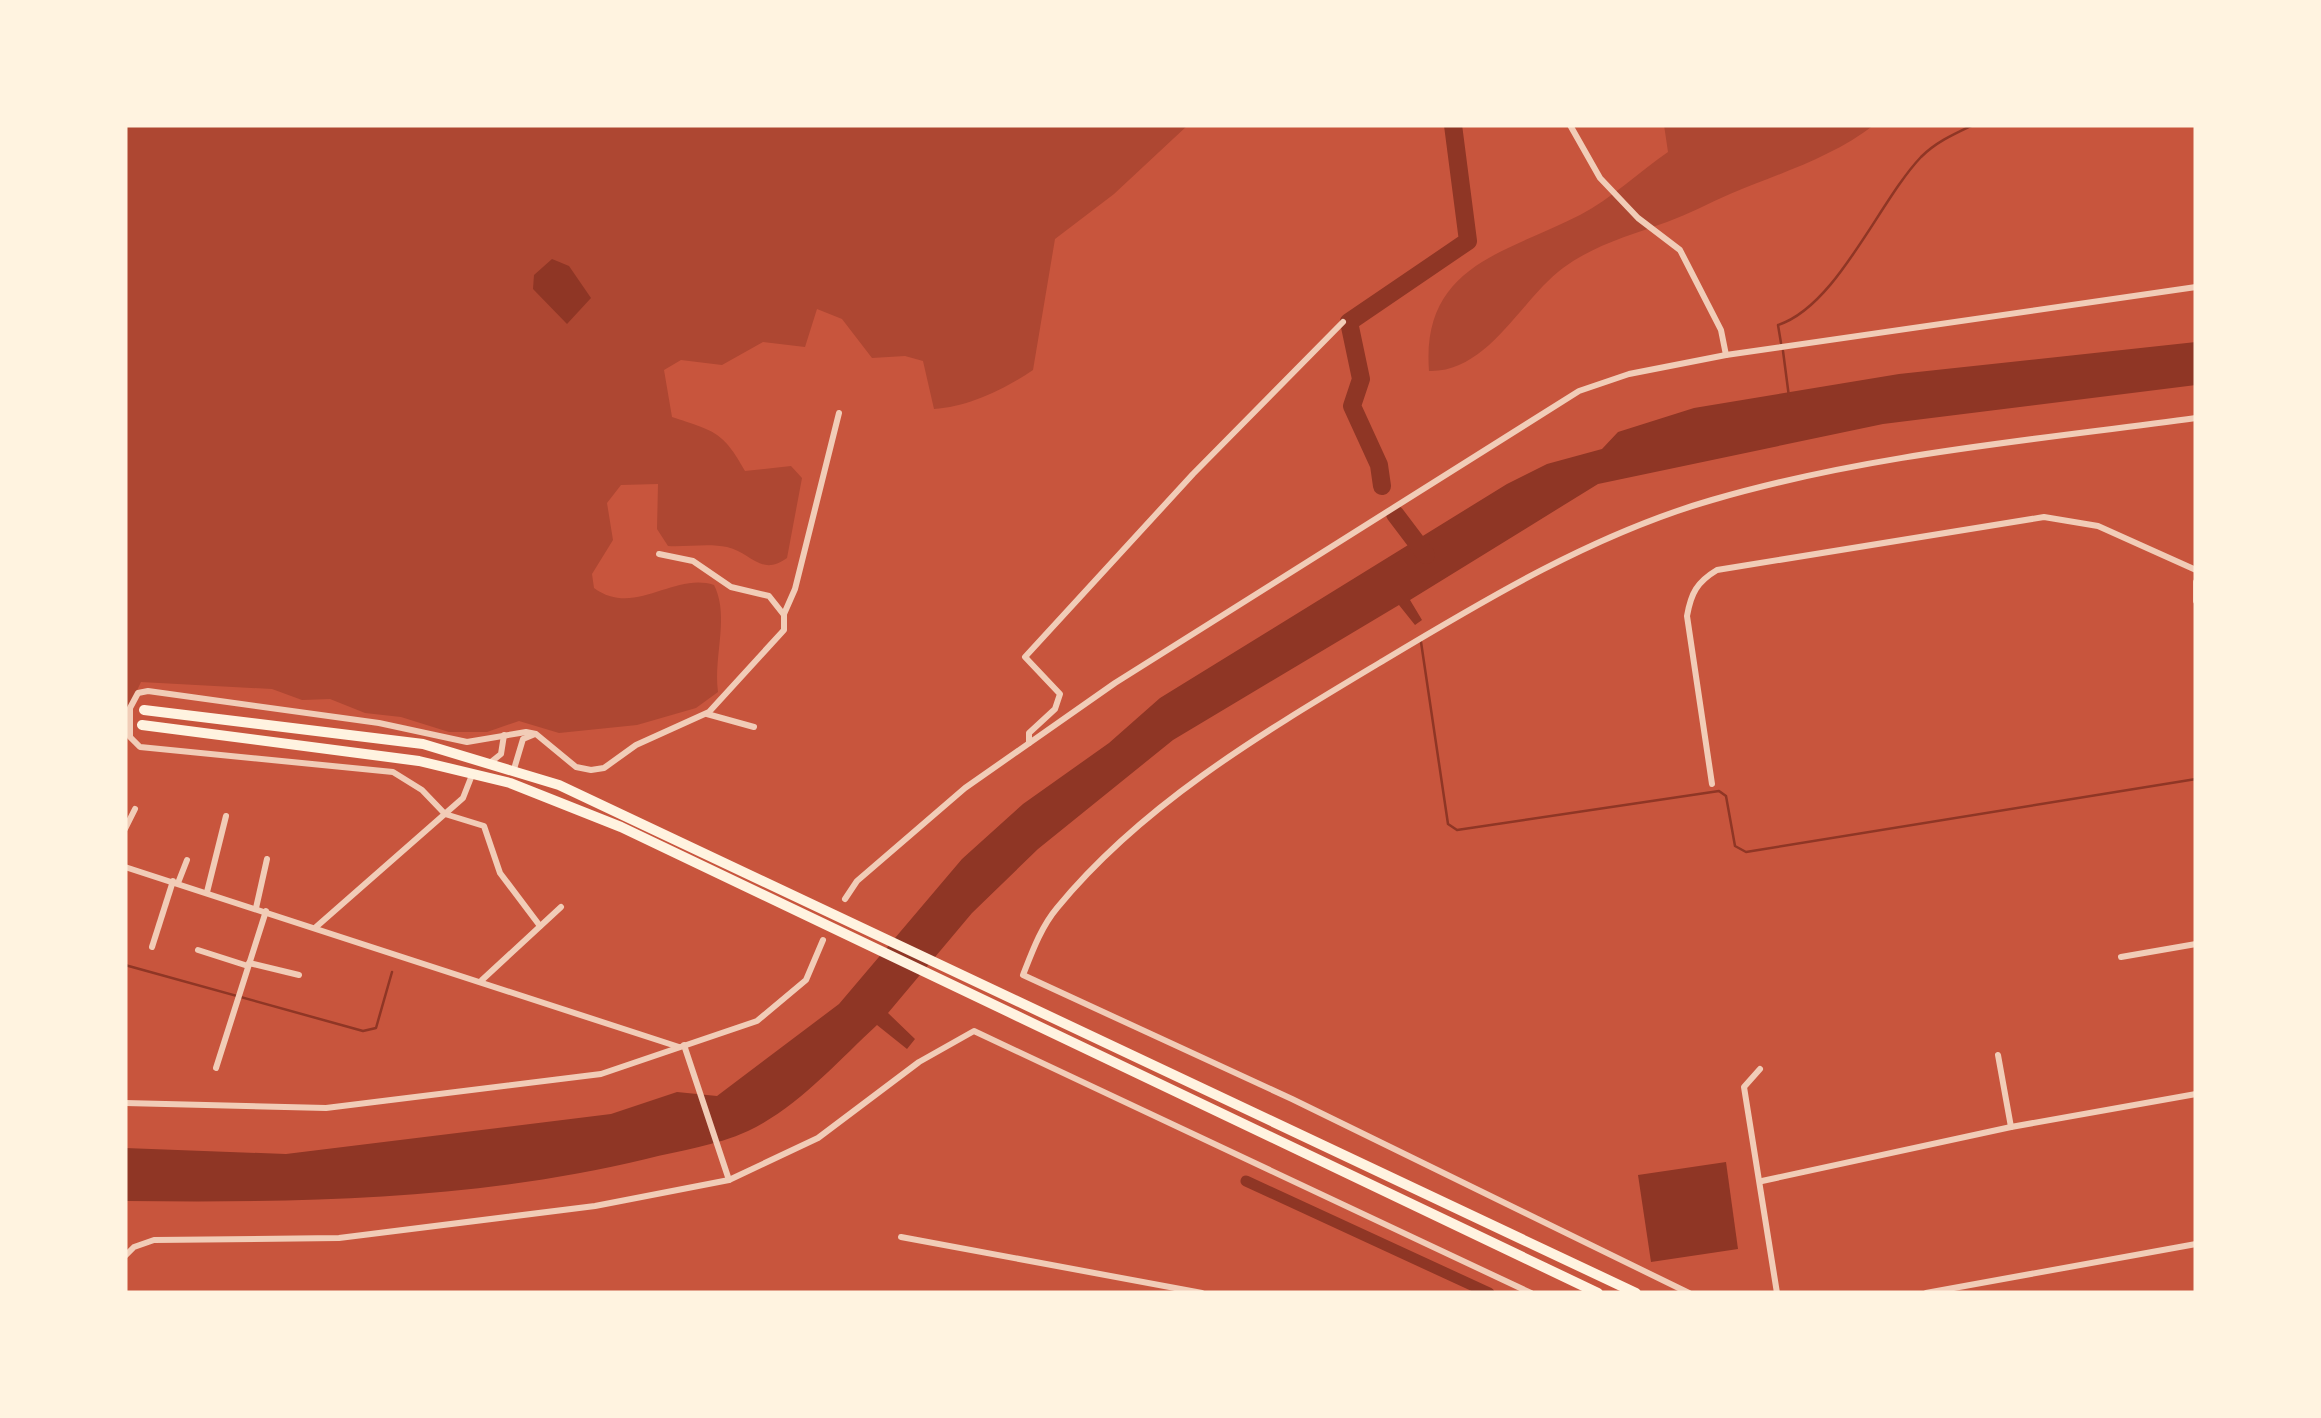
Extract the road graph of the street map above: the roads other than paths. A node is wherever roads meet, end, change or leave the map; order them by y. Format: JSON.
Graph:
{"nodes":[{"id":1,"x":1570,"y":125,"type":"edge"},
{"id":2,"x":2196,"y":286,"type":"edge"},
{"id":3,"x":1343,"y":322,"type":"dead end"},
{"id":4,"x":1726,"y":355,"type":"junction"},
{"id":5,"x":839,"y":414,"type":"dead end"},
{"id":6,"x":2196,"y":418,"type":"edge"},
{"id":7,"x":658,"y":554,"type":"dead end"},
{"id":8,"x":2196,"y":570,"type":"edge"},
{"id":9,"x":2196,"y":582,"type":"edge"},
{"id":10,"x":2196,"y":601,"type":"edge"},
{"id":11,"x":784,"y":615,"type":"junction"},
{"id":12,"x":144,"y":710,"type":"dead end"},
{"id":13,"x":705,"y":713,"type":"junction"},
{"id":14,"x":142,"y":726,"type":"dead end"},
{"id":15,"x":754,"y":726,"type":"dead end"},
{"id":16,"x":536,"y":734,"type":"junction"},
{"id":17,"x":504,"y":736,"type":"junction"},
{"id":18,"x":1029,"y":743,"type":"junction"},
{"id":19,"x":491,"y":762,"type":"junction"},
{"id":20,"x":514,"y":769,"type":"junction"},
{"id":21,"x":472,"y":774,"type":"junction"},
{"id":22,"x":1712,"y":784,"type":"dead end"},
{"id":23,"x":135,"y":809,"type":"dead end"},
{"id":24,"x":445,"y":814,"type":"junction"},
{"id":25,"x":226,"y":816,"type":"dead end"},
{"id":26,"x":125,"y":829,"type":"edge"},
{"id":27,"x":267,"y":859,"type":"dead end"},
{"id":28,"x":187,"y":860,"type":"dead end"},
{"id":29,"x":126,"y":869,"type":"edge"},
{"id":30,"x":175,"y":882,"type":"junction"},
{"id":31,"x":208,"y":892,"type":"junction"},
{"id":32,"x":845,"y":899,"type":"dead end"},
{"id":33,"x":561,"y":907,"type":"dead end"},
{"id":34,"x":256,"y":908,"type":"junction"},
{"id":35,"x":266,"y":911,"type":"junction"},
{"id":36,"x":540,"y":926,"type":"junction"},
{"id":37,"x":316,"y":928,"type":"junction"},
{"id":38,"x":823,"y":940,"type":"dead end"},
{"id":39,"x":2196,"y":944,"type":"edge"},
{"id":40,"x":152,"y":947,"type":"dead end"},
{"id":41,"x":198,"y":950,"type":"dead end"},
{"id":42,"x":2121,"y":957,"type":"dead end"},
{"id":43,"x":249,"y":964,"type":"junction"},
{"id":44,"x":299,"y":976,"type":"dead end"},
{"id":45,"x":482,"y":980,"type":"junction"},
{"id":46,"x":682,"y":1046,"type":"junction"},
{"id":47,"x":1998,"y":1055,"type":"dead end"},
{"id":48,"x":216,"y":1068,"type":"dead end"},
{"id":49,"x":1760,"y":1069,"type":"dead end"},
{"id":50,"x":2196,"y":1094,"type":"edge"},
{"id":51,"x":125,"y":1103,"type":"edge"},
{"id":52,"x":2011,"y":1128,"type":"junction"},
{"id":53,"x":730,"y":1180,"type":"junction"},
{"id":54,"x":1762,"y":1181,"type":"junction"},
{"id":55,"x":901,"y":1237,"type":"dead end"},
{"id":56,"x":2196,"y":1244,"type":"edge"},
{"id":57,"x":125,"y":1256,"type":"edge"},
{"id":58,"x":1202,"y":1293,"type":"edge"},
{"id":59,"x":1530,"y":1293,"type":"edge"},
{"id":60,"x":1598,"y":1293,"type":"edge"},
{"id":61,"x":1636,"y":1293,"type":"edge"},
{"id":62,"x":1689,"y":1293,"type":"edge"},
{"id":63,"x":1777,"y":1293,"type":"edge"},
{"id":64,"x":1926,"y":1293,"type":"edge"}],
"edges":[{"from":1,"to":4,"type":"street"},
{"from":2,"to":4,"type":"street"},
{"from":3,"to":18,"type":"street"},
{"from":4,"to":18,"type":"street"},
{"from":5,"to":11,"type":"street"},
{"from":6,"to":62,"type":"street"},
{"from":7,"to":11,"type":"street"},
{"from":8,"to":22,"type":"street"},
{"from":9,"to":10,"type":"street"},
{"from":11,"to":13,"type":"street"},
{"from":12,"to":19,"type":"highway"},
{"from":13,"to":15,"type":"street"},
{"from":13,"to":16,"type":"street"},
{"from":14,"to":21,"type":"highway"},
{"from":16,"to":17,"type":"street"},
{"from":16,"to":20,"type":"street"},
{"from":17,"to":19,"type":"street"},
{"from":17,"to":24,"type":"street"},
{"from":18,"to":32,"type":"street"},
{"from":19,"to":20,"type":"highway"},
{"from":20,"to":61,"type":"highway"},
{"from":21,"to":24,"type":"street"},
{"from":21,"to":60,"type":"highway"},
{"from":23,"to":26,"type":"street"},
{"from":24,"to":36,"type":"street"},
{"from":24,"to":37,"type":"street"},
{"from":25,"to":31,"type":"street"},
{"from":27,"to":34,"type":"street"},
{"from":28,"to":30,"type":"street"},
{"from":29,"to":30,"type":"street"},
{"from":30,"to":31,"type":"street"},
{"from":30,"to":40,"type":"street"},
{"from":31,"to":34,"type":"street"},
{"from":33,"to":36,"type":"street"},
{"from":34,"to":35,"type":"street"},
{"from":35,"to":37,"type":"street"},
{"from":35,"to":43,"type":"street"},
{"from":36,"to":45,"type":"street"},
{"from":37,"to":45,"type":"street"},
{"from":38,"to":46,"type":"street"},
{"from":39,"to":42,"type":"street"},
{"from":41,"to":43,"type":"street"},
{"from":43,"to":44,"type":"street"},
{"from":43,"to":48,"type":"street"},
{"from":45,"to":46,"type":"street"},
{"from":46,"to":51,"type":"street"},
{"from":46,"to":53,"type":"street"},
{"from":47,"to":52,"type":"street"},
{"from":49,"to":54,"type":"street"},
{"from":50,"to":52,"type":"street"},
{"from":52,"to":54,"type":"street"},
{"from":53,"to":57,"type":"street"},
{"from":53,"to":59,"type":"street"},
{"from":54,"to":63,"type":"street"},
{"from":55,"to":58,"type":"street"},
{"from":56,"to":64,"type":"street"}]}
